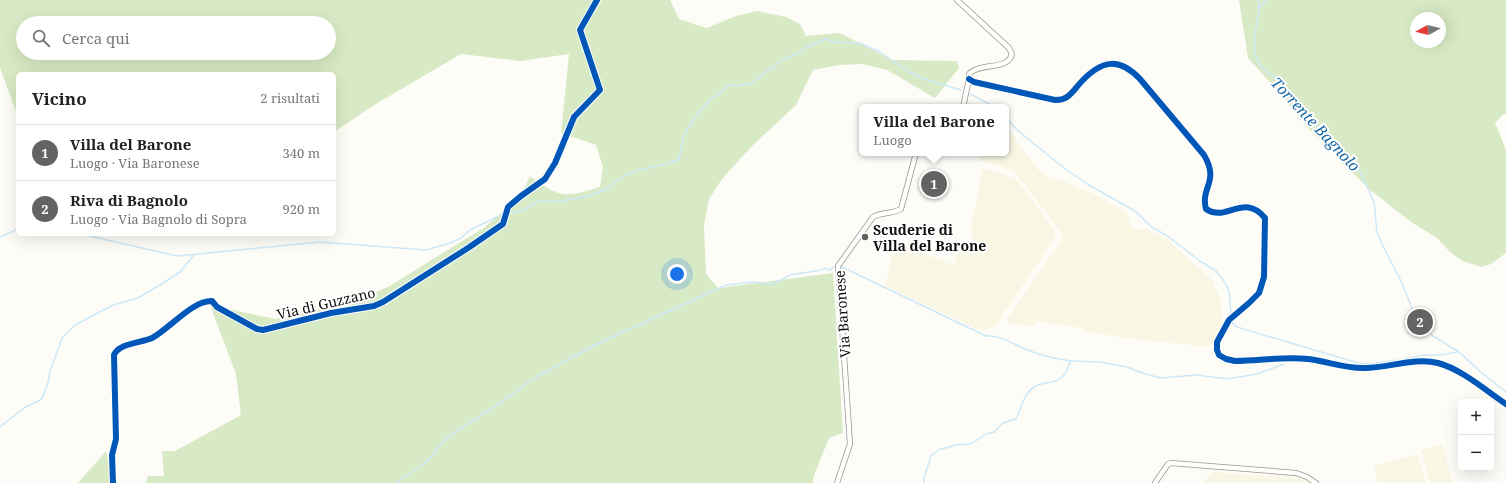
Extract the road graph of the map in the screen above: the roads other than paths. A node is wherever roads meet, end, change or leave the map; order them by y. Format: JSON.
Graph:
{"nodes":[{"id":1,"x":597,"y":0,"type":"edge"},
{"id":2,"x":957,"y":0,"type":"edge"},
{"id":3,"x":969,"y":79,"type":"junction"},
{"id":4,"x":964,"y":104,"type":"edge"},
{"id":5,"x":915,"y":156,"type":"edge"},
{"id":6,"x":1506,"y":404,"type":"edge"},
{"id":7,"x":112,"y":483,"type":"edge"},
{"id":8,"x":837,"y":483,"type":"edge"},
{"id":9,"x":1156,"y":483,"type":"edge"},
{"id":10,"x":1316,"y":483,"type":"edge"}],
"edges":[{"from":1,"to":7,"type":"street","name":"Via di Guzzano"},
{"from":2,"to":3,"type":"street"},
{"from":3,"to":4,"type":"street"},
{"from":3,"to":6,"type":"street"},
{"from":5,"to":8,"type":"street","name":"Via Baronese"},
{"from":9,"to":10,"type":"street"}]}
